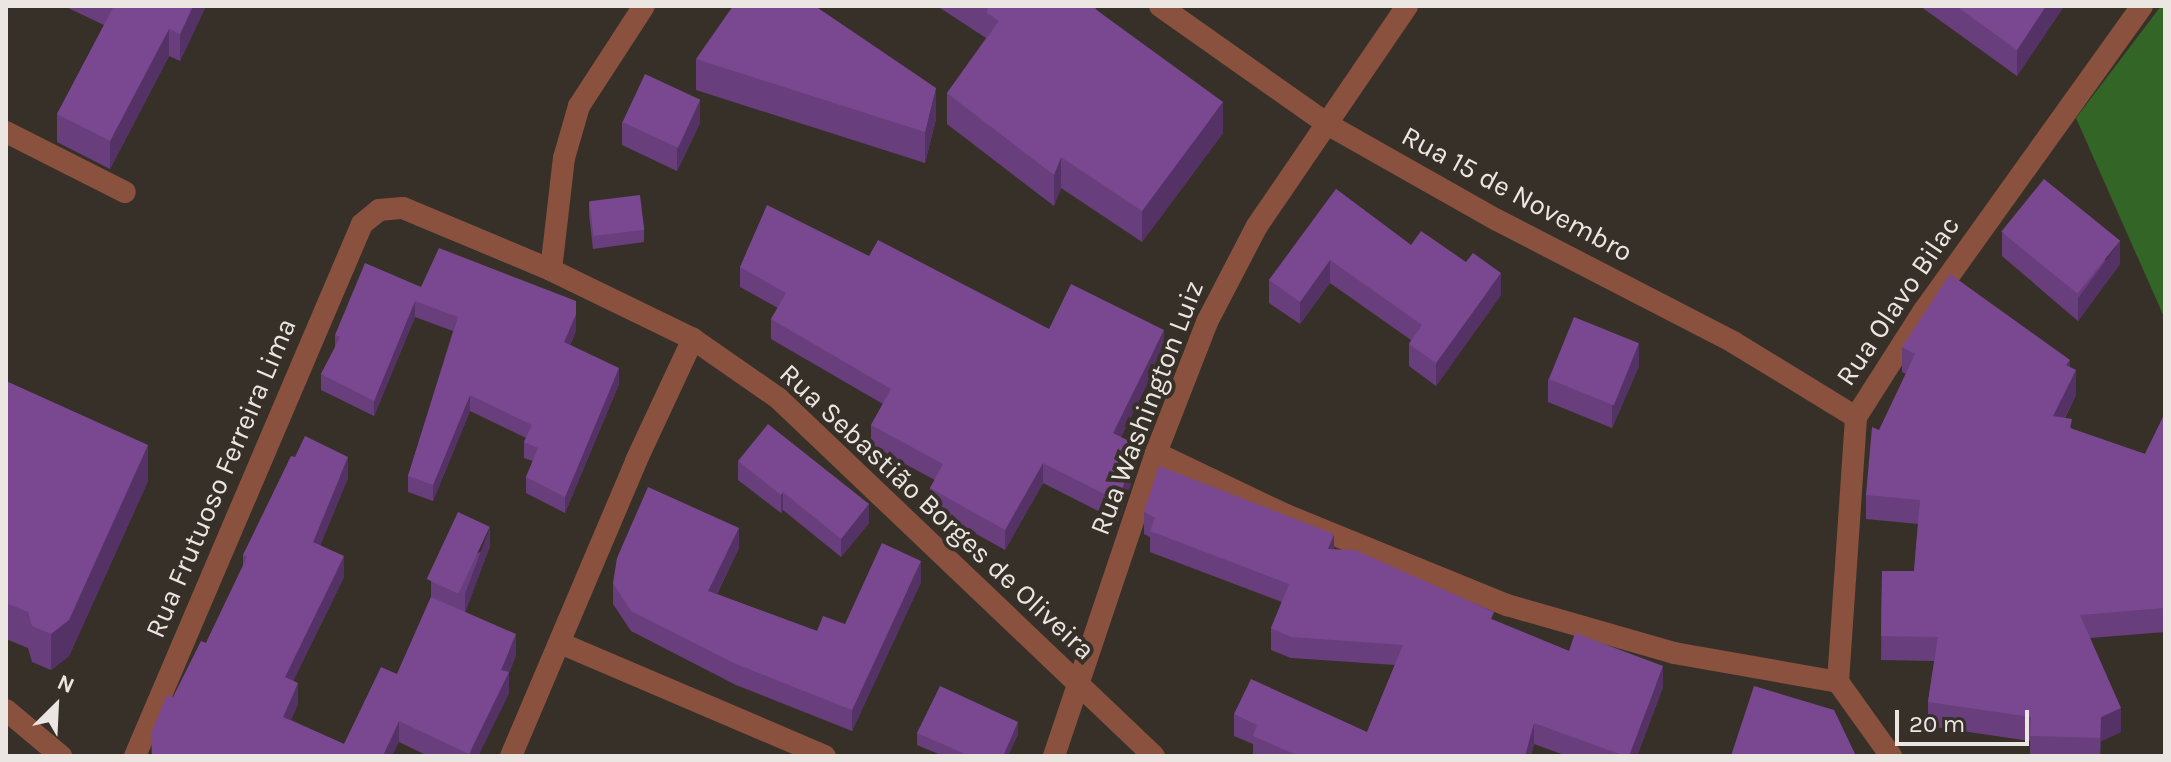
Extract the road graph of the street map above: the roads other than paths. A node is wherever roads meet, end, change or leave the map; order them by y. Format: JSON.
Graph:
{"nodes":[{"id":1,"x":644,"y":6,"type":"edge"},
{"id":2,"x":1160,"y":6,"type":"edge"},
{"id":3,"x":1407,"y":6,"type":"edge"},
{"id":4,"x":2142,"y":6,"type":"edge"},
{"id":5,"x":1327,"y":124,"type":"junction"},
{"id":6,"x":6,"y":132,"type":"edge"},
{"id":7,"x":125,"y":192,"type":"dead end"},
{"id":8,"x":362,"y":224,"type":"joint"},
{"id":9,"x":551,"y":270,"type":"junction"},
{"id":10,"x":693,"y":339,"type":"junction"},
{"id":11,"x":1856,"y":417,"type":"junction"},
{"id":12,"x":1156,"y":453,"type":"junction"},
{"id":13,"x":560,"y":643,"type":"junction"},
{"id":14,"x":1838,"y":682,"type":"junction"},
{"id":15,"x":1077,"y":686,"type":"junction"},
{"id":16,"x":6,"y":710,"type":"edge"},
{"id":17,"x":61,"y":756,"type":"edge"},
{"id":18,"x":135,"y":756,"type":"edge"},
{"id":19,"x":511,"y":756,"type":"edge"},
{"id":20,"x":825,"y":756,"type":"edge"},
{"id":21,"x":1054,"y":756,"type":"edge"},
{"id":22,"x":1154,"y":756,"type":"edge"},
{"id":23,"x":1891,"y":756,"type":"edge"}],
"edges":[{"from":1,"to":9,"type":"street"},
{"from":2,"to":5,"type":"street","name":"Rua 15 de Novembro"},
{"from":3,"to":5,"type":"street","name":"Rua Washington Luiz"},
{"from":4,"to":11,"type":"street","name":"Rua Olavo Bilac"},
{"from":5,"to":11,"type":"street","name":"Rua 15 de Novembro"},
{"from":5,"to":12,"type":"street","name":"Rua Washington Luiz"},
{"from":6,"to":7,"type":"street"},
{"from":8,"to":9,"type":"street","name":"Rua Sebastião Borges de Oliveira"},
{"from":8,"to":18,"type":"street","name":"Rua Frutuoso Ferreira Lima"},
{"from":9,"to":10,"type":"street","name":"Rua Sebastião Borges de Oliveira"},
{"from":10,"to":13,"type":"street"},
{"from":10,"to":15,"type":"street","name":"Rua Sebastião Borges de Oliveira"},
{"from":11,"to":14,"type":"street","name":"Rua Olavo Bilac"},
{"from":12,"to":14,"type":"street"},
{"from":12,"to":15,"type":"street","name":"Rua Washington Luiz"},
{"from":13,"to":19,"type":"street"},
{"from":13,"to":20,"type":"street"},
{"from":14,"to":23,"type":"street"},
{"from":15,"to":21,"type":"street","name":"Rua Washington Luiz"},
{"from":15,"to":22,"type":"street","name":"Rua Sebastião Borges de Oliveira"},
{"from":16,"to":17,"type":"street"}]}
